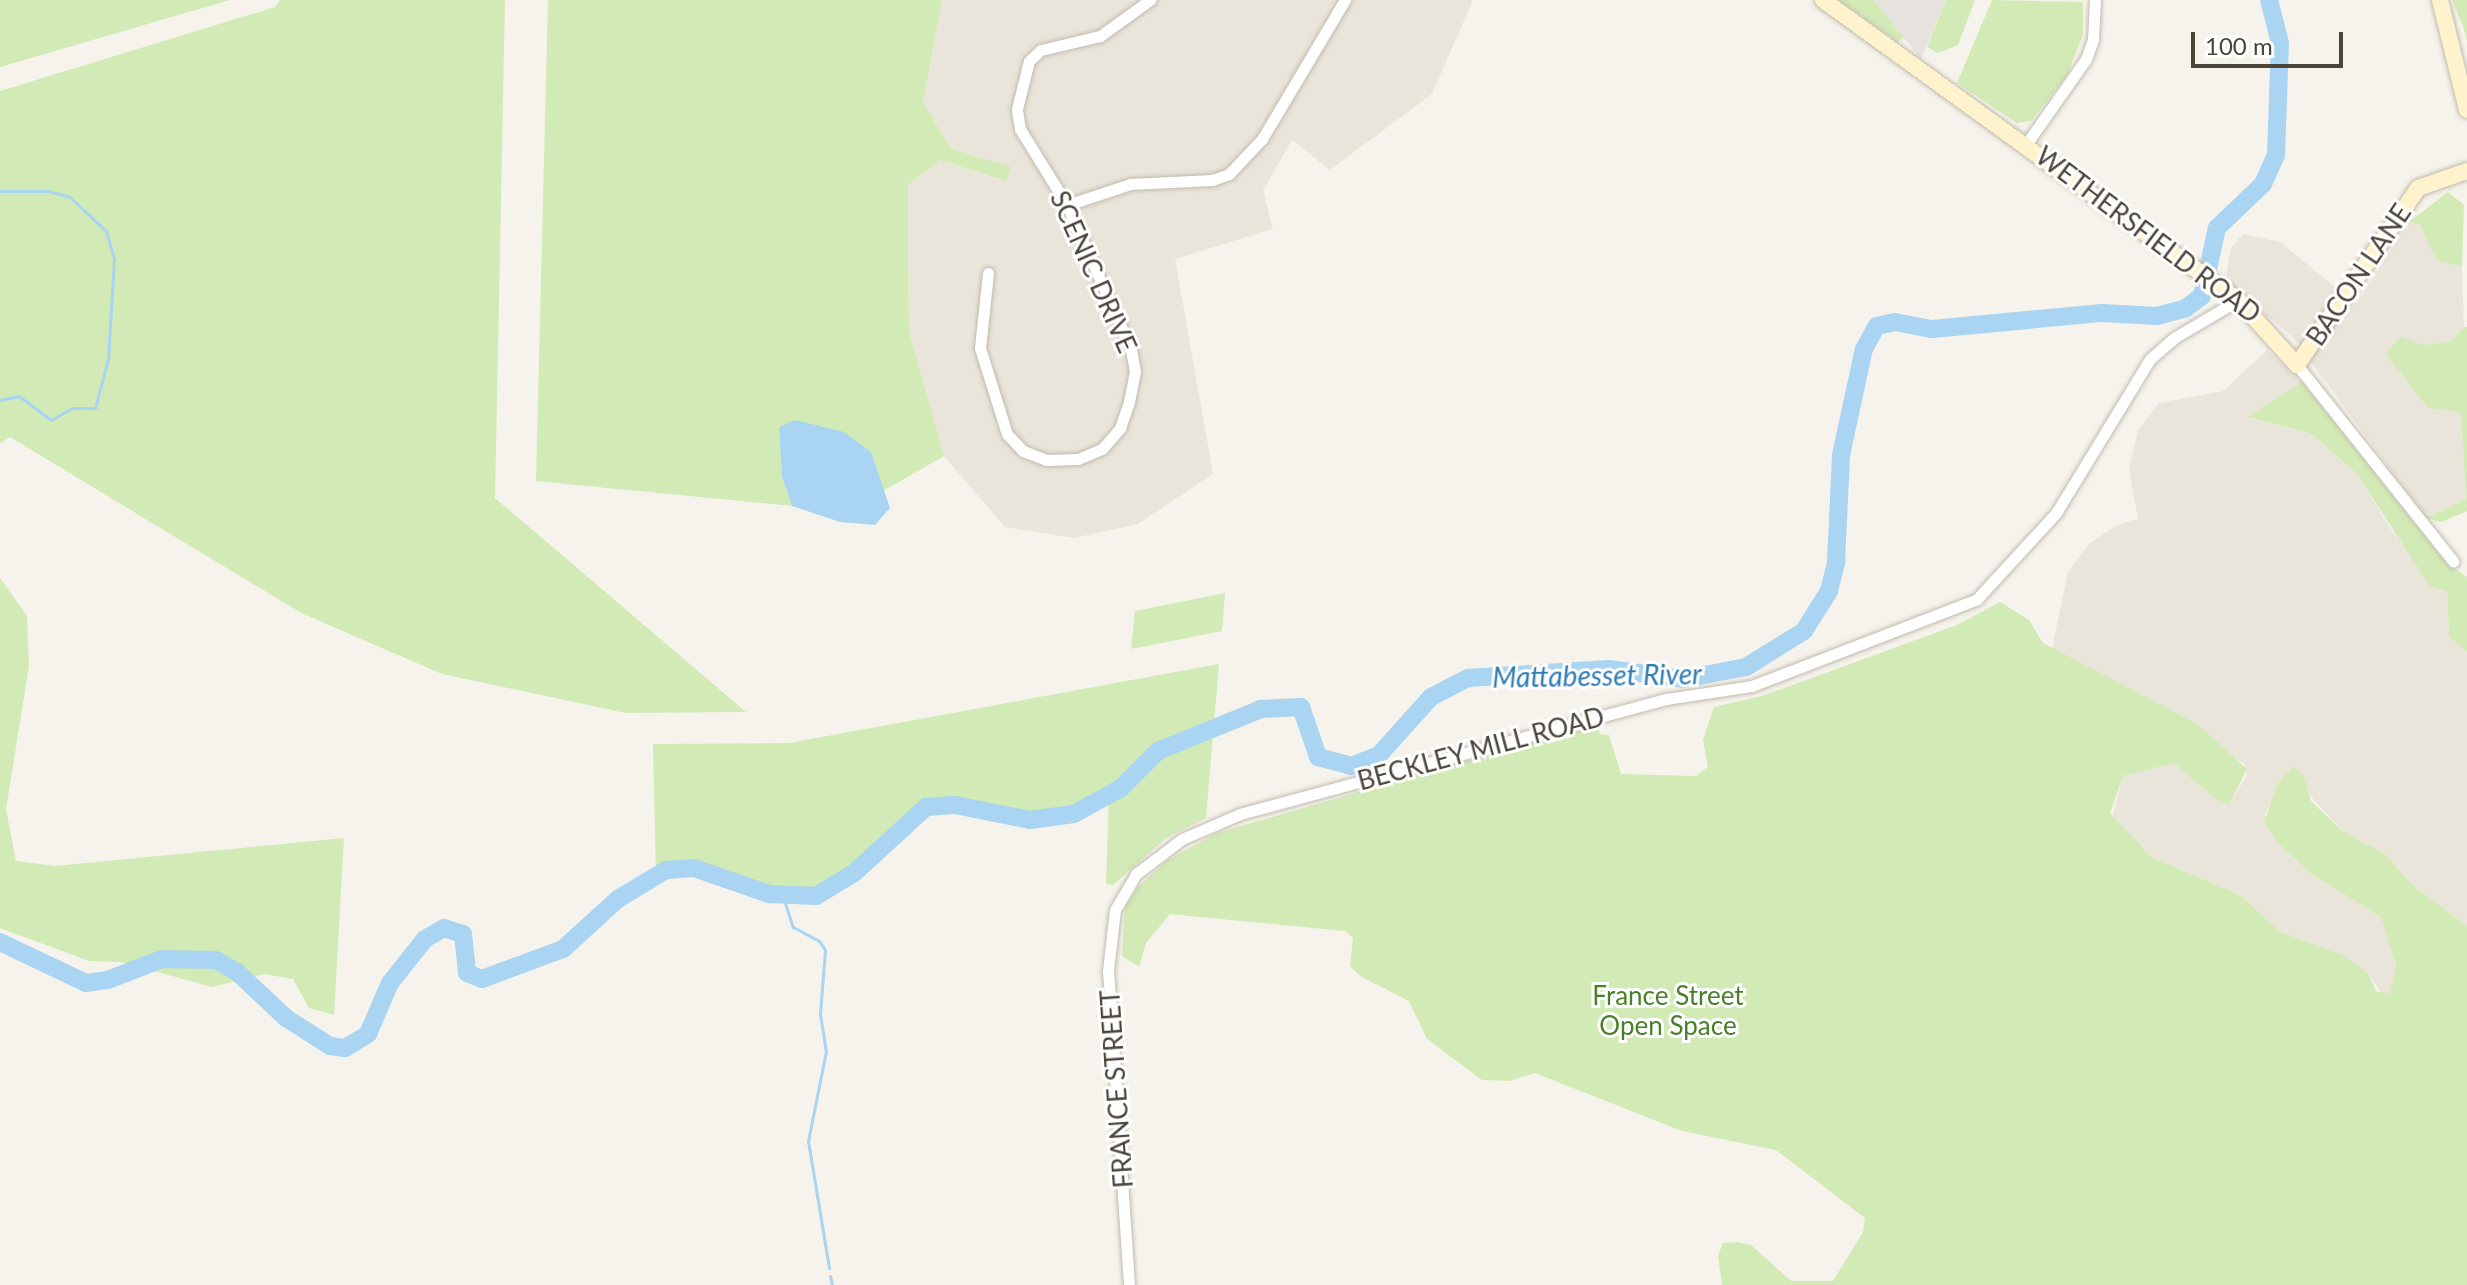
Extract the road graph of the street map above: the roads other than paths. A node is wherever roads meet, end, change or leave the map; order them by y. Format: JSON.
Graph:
{"nodes":[{"id":1,"x":1150,"y":0,"type":"edge"},
{"id":2,"x":1345,"y":0,"type":"edge"},
{"id":3,"x":1823,"y":0,"type":"edge"},
{"id":4,"x":2095,"y":0,"type":"edge"},
{"id":5,"x":2440,"y":0,"type":"edge"},
{"id":6,"x":2467,"y":110,"type":"edge"},
{"id":7,"x":2027,"y":143,"type":"junction"},
{"id":8,"x":2467,"y":171,"type":"edge"},
{"id":9,"x":1067,"y":205,"type":"junction"},
{"id":10,"x":988,"y":273,"type":"dead end"},
{"id":11,"x":2238,"y":300,"type":"junction"},
{"id":12,"x":2297,"y":365,"type":"junction"},
{"id":13,"x":2453,"y":561,"type":"dead end"},
{"id":14,"x":1120,"y":894,"type":"joint"},
{"id":15,"x":1129,"y":1285,"type":"edge"}],
"edges":[{"from":1,"to":9,"type":"street","name":"SCENIC DRIVE"},
{"from":2,"to":9,"type":"street"},
{"from":3,"to":7,"type":"street","name":"WETHERSFIELD ROAD"},
{"from":4,"to":7,"type":"street"},
{"from":5,"to":6,"type":"street"},
{"from":7,"to":11,"type":"street","name":"WETHERSFIELD ROAD"},
{"from":8,"to":12,"type":"street","name":"BACON LANE"},
{"from":9,"to":10,"type":"street","name":"SCENIC DRIVE"},
{"from":11,"to":12,"type":"street","name":"WETHERSFIELD ROAD"},
{"from":11,"to":14,"type":"street","name":"BECKLEY MILL ROAD"},
{"from":12,"to":13,"type":"street","name":"WETHERSFIELD ROAD"},
{"from":14,"to":15,"type":"street","name":"FRANCE STREET"}]}
